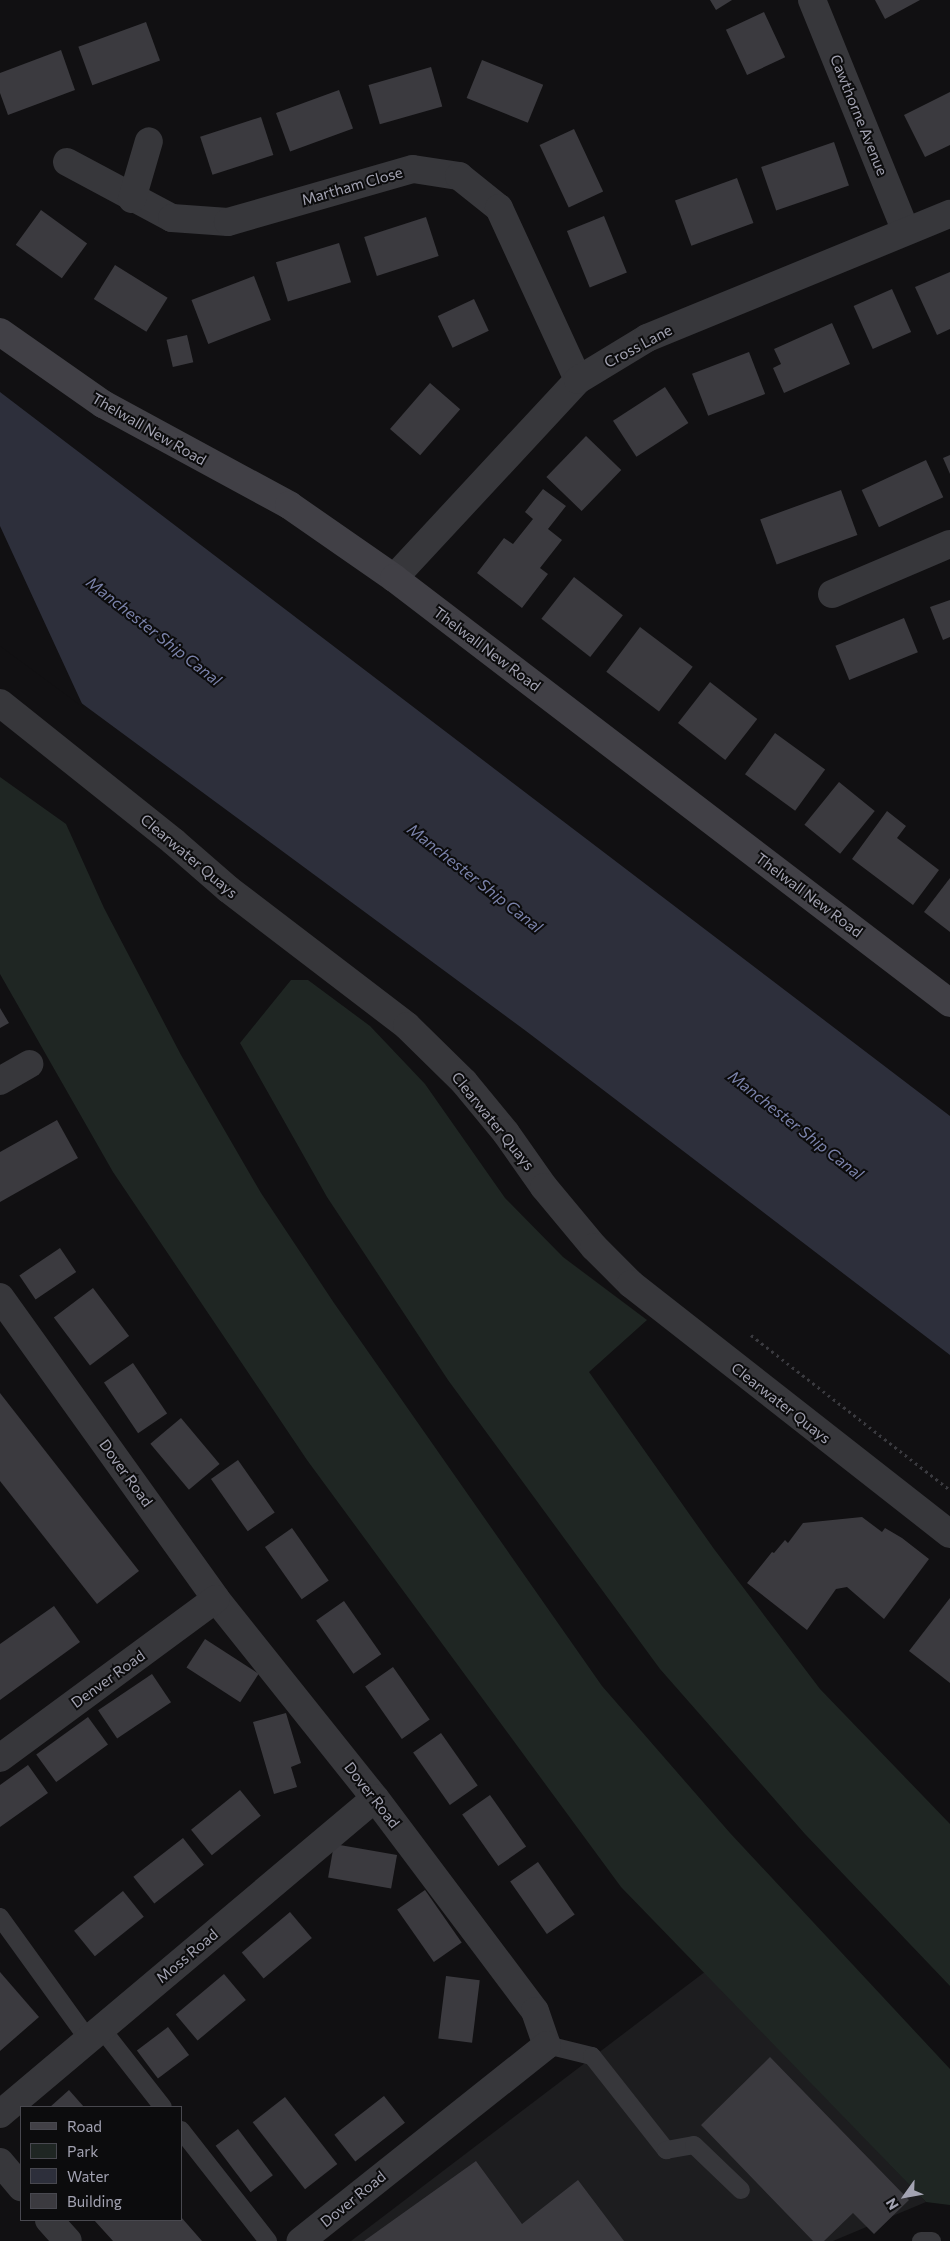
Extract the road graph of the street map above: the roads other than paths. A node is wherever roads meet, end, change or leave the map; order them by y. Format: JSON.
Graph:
{"nodes":[{"id":1,"x":812,"y":0,"type":"edge"},
{"id":2,"x":149,"y":141,"type":"dead end"},
{"id":3,"x":67,"y":162,"type":"dead end"},
{"id":4,"x":132,"y":199,"type":"junction"},
{"id":5,"x":950,"y":214,"type":"edge"},
{"id":6,"x":906,"y":231,"type":"junction"},
{"id":7,"x":0,"y":332,"type":"edge"},
{"id":8,"x":578,"y":380,"type":"junction"},
{"id":9,"x":950,"y":544,"type":"edge"},
{"id":10,"x":394,"y":578,"type":"junction"},
{"id":11,"x":832,"y":594,"type":"dead end"},
{"id":12,"x":0,"y":703,"type":"edge"},
{"id":13,"x":950,"y":1003,"type":"edge"},
{"id":14,"x":29,"y":1064,"type":"dead end"},
{"id":15,"x":0,"y":1081,"type":"edge"},
{"id":16,"x":0,"y":1297,"type":"edge"},
{"id":17,"x":950,"y":1534,"type":"edge"},
{"id":18,"x":216,"y":1599,"type":"junction"},
{"id":19,"x":0,"y":1758,"type":"edge"},
{"id":20,"x":375,"y":1798,"type":"junction"},
{"id":21,"x":0,"y":1917,"type":"edge"},
{"id":22,"x":94,"y":2033,"type":"junction"},
{"id":23,"x":547,"y":2045,"type":"junction"},
{"id":24,"x":162,"y":2106,"type":"edge"},
{"id":25,"x":0,"y":2114,"type":"edge"},
{"id":26,"x":182,"y":2131,"type":"edge"},
{"id":27,"x":0,"y":2162,"type":"edge"},
{"id":28,"x":20,"y":2186,"type":"edge"},
{"id":29,"x":740,"y":2190,"type":"dead end"},
{"id":30,"x":51,"y":2221,"type":"edge"},
{"id":31,"x":68,"y":2241,"type":"edge"},
{"id":32,"x":268,"y":2241,"type":"edge"},
{"id":33,"x":301,"y":2241,"type":"edge"},
{"id":34,"x":922,"y":2241,"type":"edge"},
{"id":35,"x":932,"y":2241,"type":"edge"}],
"edges":[{"from":1,"to":6,"type":"street","name":"Cawthorne Avenue"},
{"from":2,"to":4,"type":"street"},
{"from":3,"to":4,"type":"street","name":"Martham Close"},
{"from":4,"to":8,"type":"street","name":"Martham Close"},
{"from":5,"to":6,"type":"street","name":"Cross Lane"},
{"from":6,"to":8,"type":"street","name":"Cross Lane"},
{"from":7,"to":10,"type":"main road","name":"Thelwall New Road"},
{"from":8,"to":10,"type":"street","name":"Cross Lane"},
{"from":9,"to":11,"type":"street"},
{"from":10,"to":13,"type":"main road","name":"Thelwall New Road"},
{"from":12,"to":17,"type":"street","name":"Clearwater Quays"},
{"from":14,"to":15,"type":"street"},
{"from":16,"to":18,"type":"street","name":"Dover Road"},
{"from":18,"to":19,"type":"street","name":"Denver Road"},
{"from":18,"to":20,"type":"street","name":"Dover Road"},
{"from":20,"to":22,"type":"street","name":"Moss Road"},
{"from":20,"to":23,"type":"street","name":"Dover Road"},
{"from":21,"to":22,"type":"lane"},
{"from":22,"to":24,"type":"lane"},
{"from":22,"to":25,"type":"street","name":"Moss Road"},
{"from":23,"to":29,"type":"lane"},
{"from":23,"to":33,"type":"street","name":"Dover Road"},
{"from":26,"to":32,"type":"lane"},
{"from":27,"to":28,"type":"street"},
{"from":30,"to":31,"type":"street"},
{"from":34,"to":35,"type":"lane"}]}
